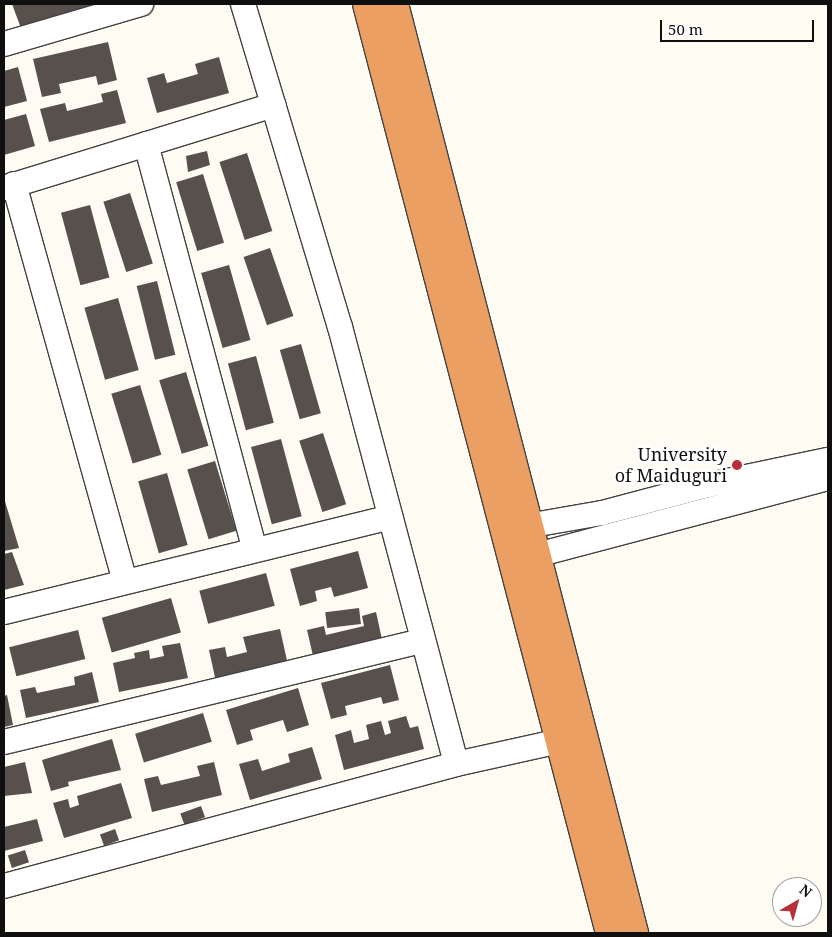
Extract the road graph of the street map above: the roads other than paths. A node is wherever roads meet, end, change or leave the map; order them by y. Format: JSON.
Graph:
{"nodes":[{"id":1,"x":141,"y":4,"type":"edge"},
{"id":2,"x":243,"y":4,"type":"edge"},
{"id":3,"x":367,"y":4,"type":"edge"},
{"id":4,"x":394,"y":4,"type":"edge"},
{"id":5,"x":4,"y":44,"type":"edge"},
{"id":6,"x":273,"y":104,"type":"junction"},
{"id":7,"x":146,"y":144,"type":"junction"},
{"id":8,"x":9,"y":186,"type":"edge"},
{"id":9,"x":828,"y":460,"type":"edge"},
{"id":10,"x":828,"y":478,"type":"edge"},
{"id":11,"x":390,"y":517,"type":"junction"},
{"id":12,"x":517,"y":528,"type":"junction"},
{"id":13,"x":255,"y":550,"type":"junction"},
{"id":14,"x":525,"y":558,"type":"junction"},
{"id":15,"x":125,"y":582,"type":"junction"},
{"id":16,"x":4,"y":612,"type":"edge"},
{"id":17,"x":423,"y":641,"type":"junction"},
{"id":18,"x":560,"y":741,"type":"junction"},
{"id":19,"x":4,"y":742,"type":"edge"},
{"id":20,"x":456,"y":764,"type":"junction"},
{"id":21,"x":4,"y":886,"type":"edge"},
{"id":22,"x":610,"y":933,"type":"edge"},
{"id":23,"x":634,"y":933,"type":"edge"}],
"edges":[{"from":1,"to":5,"type":"street"},
{"from":2,"to":6,"type":"street"},
{"from":3,"to":12,"type":"highway"},
{"from":4,"to":12,"type":"highway"},
{"from":6,"to":7,"type":"street"},
{"from":6,"to":11,"type":"street"},
{"from":7,"to":8,"type":"street"},
{"from":7,"to":13,"type":"street"},
{"from":8,"to":15,"type":"street"},
{"from":9,"to":12,"type":"street"},
{"from":10,"to":14,"type":"street"},
{"from":11,"to":13,"type":"street"},
{"from":11,"to":17,"type":"street"},
{"from":12,"to":14,"type":"highway"},
{"from":13,"to":15,"type":"street"},
{"from":14,"to":18,"type":"highway"},
{"from":14,"to":23,"type":"highway"},
{"from":15,"to":16,"type":"street"},
{"from":17,"to":19,"type":"street"},
{"from":17,"to":20,"type":"street"},
{"from":18,"to":20,"type":"street"},
{"from":18,"to":22,"type":"highway"},
{"from":20,"to":21,"type":"street"}]}
